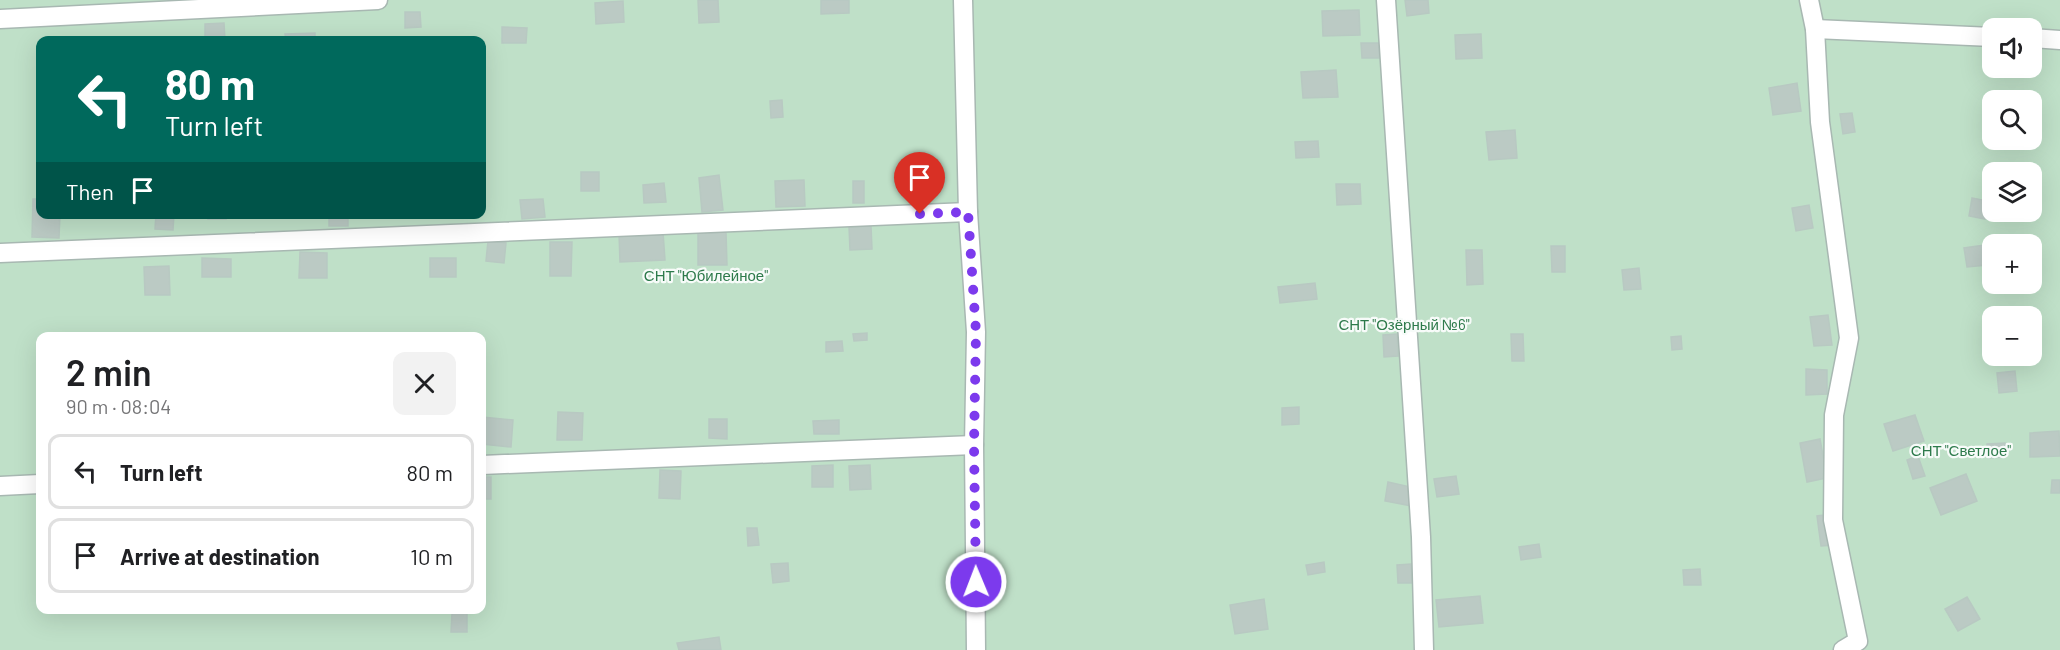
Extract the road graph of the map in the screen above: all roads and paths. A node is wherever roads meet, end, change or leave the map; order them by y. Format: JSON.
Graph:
{"nodes":[{"id":1,"x":378,"y":0,"type":"edge"},
{"id":2,"x":963,"y":0,"type":"edge"},
{"id":3,"x":1386,"y":0,"type":"edge"},
{"id":4,"x":1809,"y":0,"type":"edge"},
{"id":5,"x":0,"y":19,"type":"edge"},
{"id":6,"x":1815,"y":29,"type":"junction"},
{"id":7,"x":1982,"y":37,"type":"edge"},
{"id":8,"x":2042,"y":39,"type":"edge"},
{"id":9,"x":2060,"y":40,"type":"edge"},
{"id":10,"x":968,"y":212,"type":"junction"},
{"id":11,"x":0,"y":253,"type":"edge"},
{"id":12,"x":974,"y":445,"type":"junction"},
{"id":13,"x":486,"y":465,"type":"edge"},
{"id":14,"x":36,"y":484,"type":"edge"},
{"id":15,"x":0,"y":486,"type":"edge"},
{"id":16,"x":976,"y":650,"type":"edge"},
{"id":17,"x":1424,"y":650,"type":"edge"},
{"id":18,"x":1843,"y":650,"type":"edge"}],
"edges":[{"from":1,"to":5,"type":"street"},
{"from":2,"to":10,"type":"street"},
{"from":3,"to":17,"type":"street"},
{"from":4,"to":6,"type":"street"},
{"from":6,"to":7,"type":"street"},
{"from":6,"to":18,"type":"street"},
{"from":8,"to":9,"type":"street"},
{"from":10,"to":11,"type":"street"},
{"from":10,"to":12,"type":"street"},
{"from":12,"to":13,"type":"street"},
{"from":12,"to":16,"type":"street"},
{"from":14,"to":15,"type":"street"}]}
